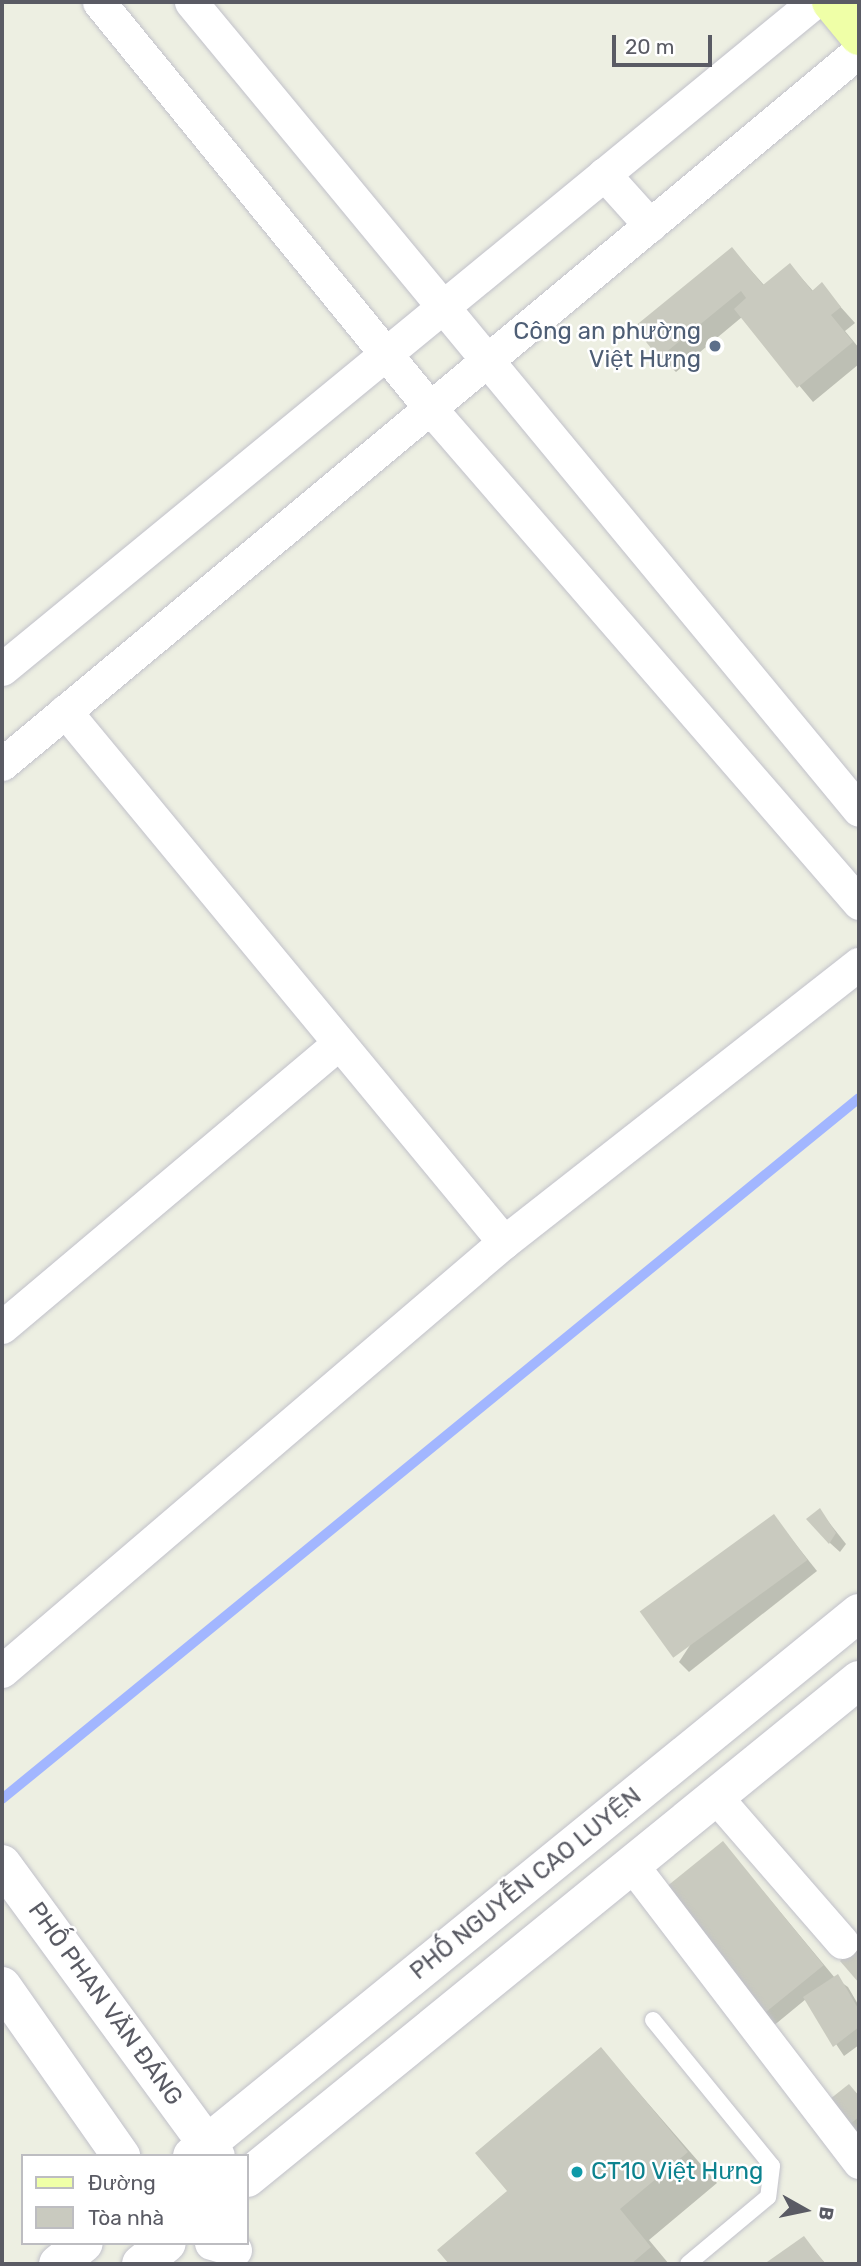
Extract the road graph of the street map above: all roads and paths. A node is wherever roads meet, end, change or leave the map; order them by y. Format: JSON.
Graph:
{"nodes":[{"id":1,"x":99,"y":2,"type":"edge"},
{"id":2,"x":191,"y":2,"type":"edge"},
{"id":3,"x":814,"y":2,"type":"edge"},
{"id":4,"x":831,"y":2,"type":"edge"},
{"id":5,"x":859,"y":36,"type":"edge"},
{"id":6,"x":859,"y":51,"type":"edge"},
{"id":7,"x":604,"y":174,"type":"junction"},
{"id":8,"x":650,"y":225,"type":"junction"},
{"id":9,"x":444,"y":306,"type":"junction"},
{"id":10,"x":385,"y":354,"type":"junction"},
{"id":11,"x":488,"y":359,"type":"junction"},
{"id":12,"x":430,"y":408,"type":"junction"},
{"id":13,"x":2,"y":669,"type":"edge"},
{"id":14,"x":65,"y":711,"type":"junction"},
{"id":15,"x":2,"y":764,"type":"edge"},
{"id":16,"x":859,"y":810,"type":"edge"},
{"id":17,"x":859,"y":903,"type":"edge"},
{"id":18,"x":859,"y":964,"type":"edge"},
{"id":19,"x":338,"y":1044,"type":"junction"},
{"id":20,"x":504,"y":1242,"type":"junction"},
{"id":21,"x":2,"y":1327,"type":"edge"},
{"id":22,"x":859,"y":1613,"type":"edge"},
{"id":23,"x":2,"y":1671,"type":"edge"},
{"id":24,"x":859,"y":1680,"type":"edge"},
{"id":25,"x":716,"y":1797,"type":"junction"},
{"id":26,"x":2,"y":1864,"type":"edge"},
{"id":27,"x":632,"y":1865,"type":"junction"},
{"id":28,"x":842,"y":1942,"type":"dead end"},
{"id":29,"x":2,"y":1986,"type":"edge"},
{"id":30,"x":653,"y":2020,"type":"dead end"},
{"id":31,"x":205,"y":2152,"type":"edge"},
{"id":32,"x":120,"y":2154,"type":"edge"},
{"id":33,"x":859,"y":2162,"type":"edge"},
{"id":34,"x":248,"y":2177,"type":"edge"},
{"id":35,"x":82,"y":2245,"type":"edge"},
{"id":36,"x":165,"y":2245,"type":"edge"},
{"id":37,"x":58,"y":2264,"type":"edge"},
{"id":38,"x":141,"y":2264,"type":"edge"},
{"id":39,"x":688,"y":2264,"type":"edge"}],
"edges":[{"from":1,"to":10,"type":"street"},
{"from":2,"to":9,"type":"street"},
{"from":3,"to":7,"type":"street"},
{"from":4,"to":5,"type":"main road"},
{"from":6,"to":8,"type":"street"},
{"from":7,"to":8,"type":"street"},
{"from":7,"to":9,"type":"street"},
{"from":8,"to":11,"type":"street"},
{"from":9,"to":10,"type":"street"},
{"from":9,"to":11,"type":"street"},
{"from":10,"to":12,"type":"street"},
{"from":10,"to":13,"type":"street"},
{"from":11,"to":12,"type":"street"},
{"from":11,"to":16,"type":"street"},
{"from":12,"to":14,"type":"street"},
{"from":12,"to":17,"type":"street"},
{"from":14,"to":15,"type":"street"},
{"from":14,"to":19,"type":"street"},
{"from":18,"to":20,"type":"street"},
{"from":19,"to":20,"type":"street"},
{"from":19,"to":21,"type":"street"},
{"from":20,"to":23,"type":"street"},
{"from":22,"to":31,"type":"street","name":"PHỐ NGUYỄN CAO LUYỆN"},
{"from":24,"to":25,"type":"street"},
{"from":25,"to":27,"type":"street"},
{"from":25,"to":28,"type":"street"},
{"from":26,"to":31,"type":"street","name":"PHỐ PHAN VĂN ĐÁNG"},
{"from":27,"to":33,"type":"street"},
{"from":27,"to":34,"type":"street"},
{"from":29,"to":32,"type":"street"},
{"from":30,"to":39,"type":"lane"},
{"from":35,"to":37,"type":"street"},
{"from":36,"to":38,"type":"street"}]}
